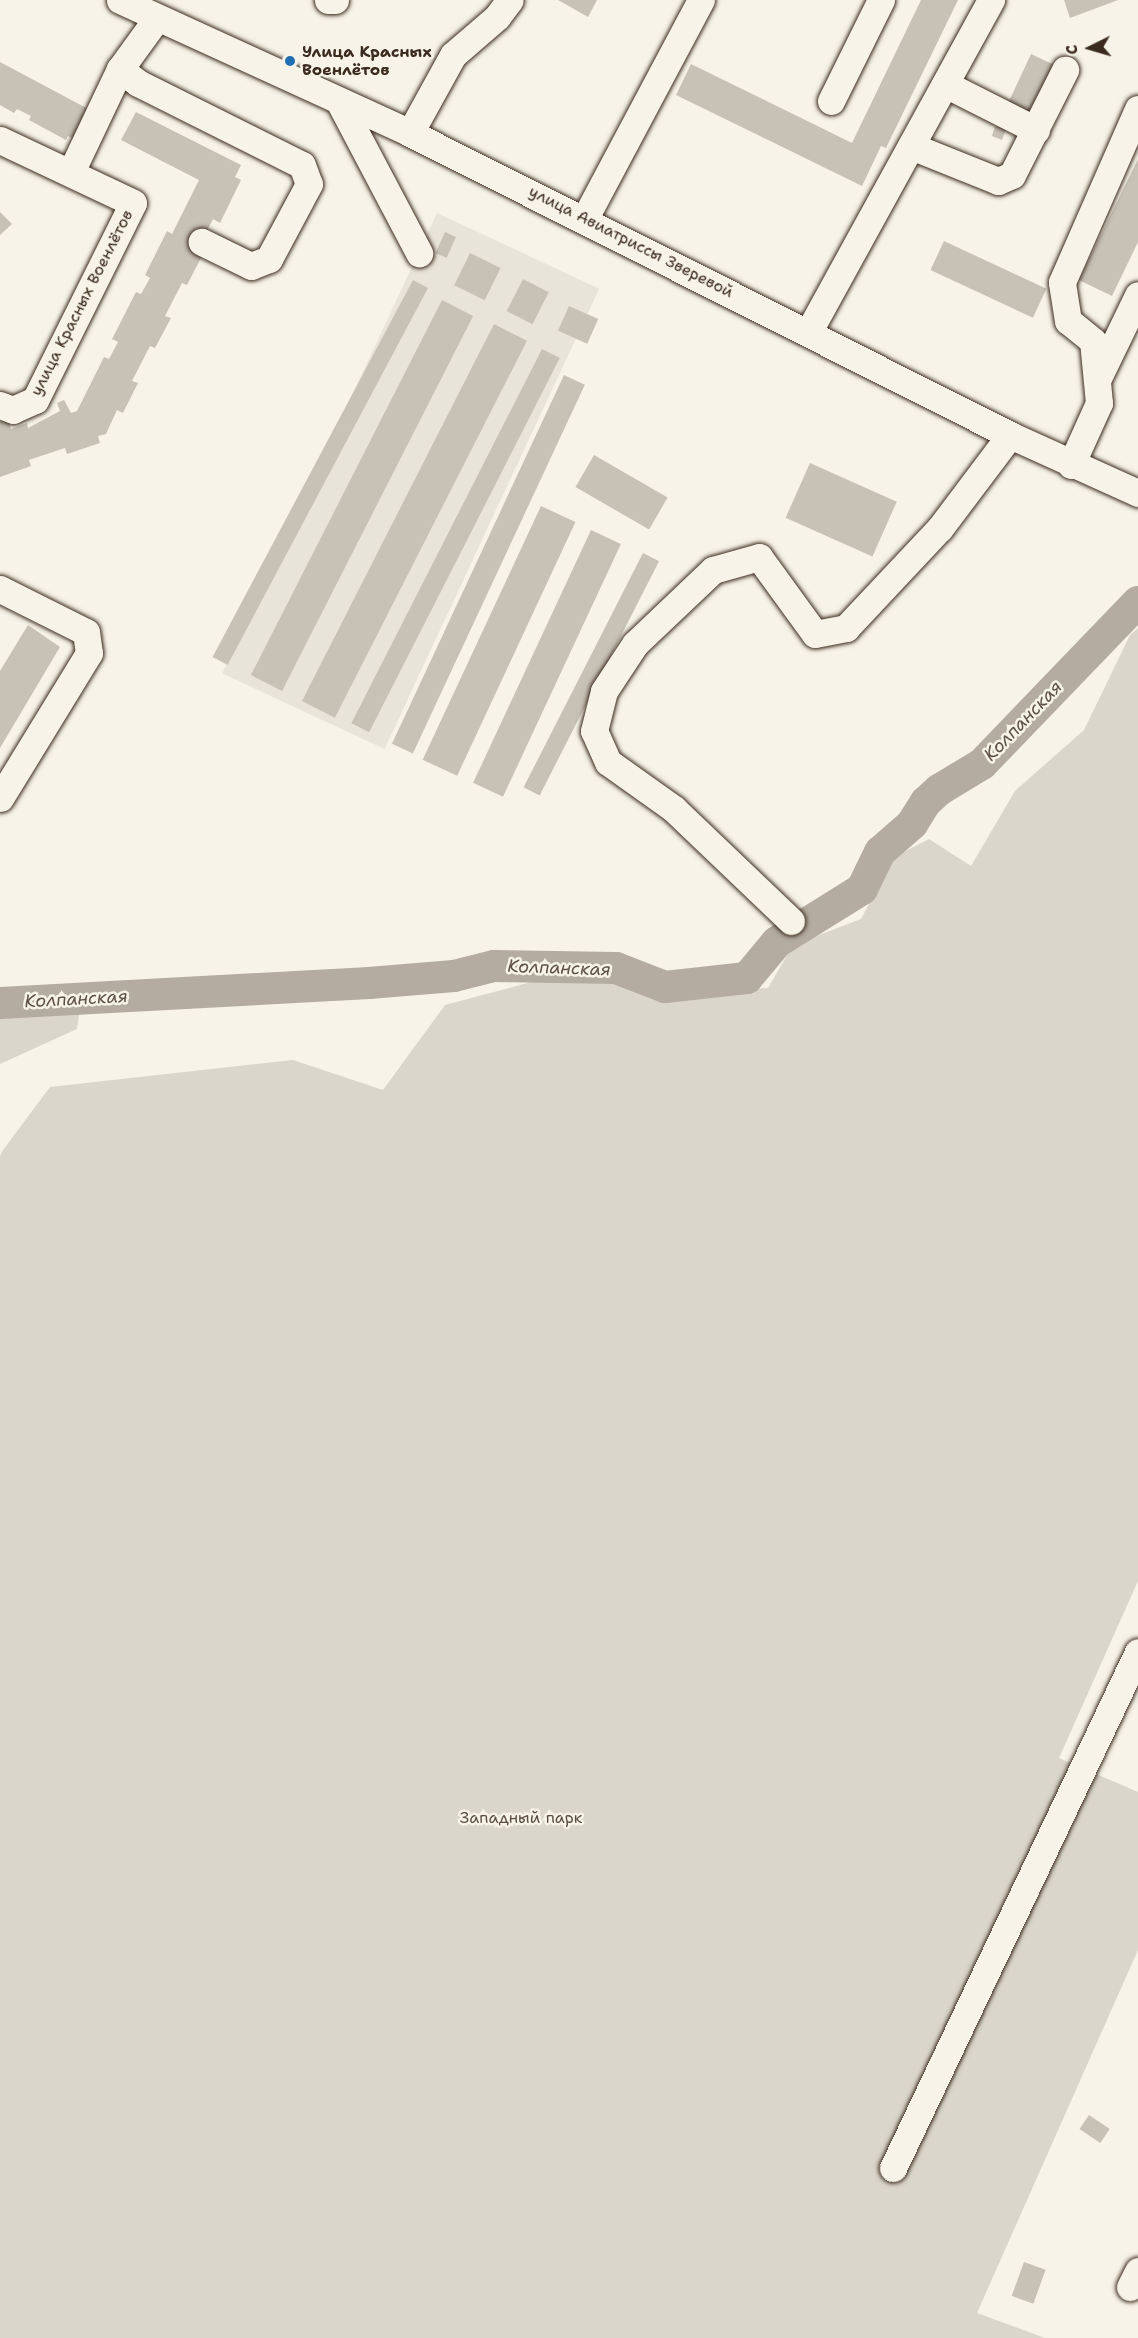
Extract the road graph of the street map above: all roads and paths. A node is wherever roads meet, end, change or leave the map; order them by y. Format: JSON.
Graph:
{"nodes":[{"id":1,"x":120,"y":0,"type":"edge"},
{"id":2,"x":328,"y":0,"type":"edge"},
{"id":3,"x":335,"y":0,"type":"edge"},
{"id":4,"x":510,"y":0,"type":"edge"},
{"id":5,"x":701,"y":0,"type":"edge"},
{"id":6,"x":881,"y":0,"type":"edge"},
{"id":7,"x":991,"y":0,"type":"edge"},
{"id":8,"x":157,"y":18,"type":"junction"},
{"id":9,"x":120,"y":69,"type":"junction"},
{"id":10,"x":1065,"y":70,"type":"dead end"},
{"id":11,"x":945,"y":84,"type":"junction"},
{"id":12,"x":831,"y":101,"type":"dead end"},
{"id":13,"x":340,"y":103,"type":"junction"},
{"id":14,"x":1138,"y":109,"type":"edge"},
{"id":15,"x":1036,"y":130,"type":"junction"},
{"id":16,"x":410,"y":133,"type":"junction"},
{"id":17,"x":0,"y":140,"type":"edge"},
{"id":18,"x":911,"y":146,"type":"junction"},
{"id":19,"x":71,"y":172,"type":"junction"},
{"id":20,"x":585,"y":218,"type":"junction"},
{"id":21,"x":202,"y":242,"type":"dead end"},
{"id":22,"x":419,"y":253,"type":"dead end"},
{"id":23,"x":1138,"y":295,"type":"edge"},
{"id":24,"x":809,"y":331,"type":"junction"},
{"id":25,"x":1097,"y":380,"type":"junction"},
{"id":26,"x":0,"y":405,"type":"edge"},
{"id":27,"x":1010,"y":435,"type":"junction"},
{"id":28,"x":1071,"y":465,"type":"junction"},
{"id":29,"x":1138,"y":492,"type":"edge"},
{"id":30,"x":0,"y":590,"type":"edge"},
{"id":31,"x":0,"y":798,"type":"edge"},
{"id":32,"x":791,"y":921,"type":"dead end"},
{"id":33,"x":1138,"y":1652,"type":"edge"},
{"id":34,"x":893,"y":2168,"type":"dead end"}],
"edges":[{"from":1,"to":8,"type":"street","name":"улица Авиатриссы Зверевой"},
{"from":2,"to":3,"type":"street"},
{"from":4,"to":16,"type":"street"},
{"from":5,"to":20,"type":"street"},
{"from":6,"to":12,"type":"street"},
{"from":7,"to":11,"type":"street"},
{"from":8,"to":9,"type":"street"},
{"from":8,"to":13,"type":"street","name":"улица Авиатриссы Зверевой"},
{"from":9,"to":19,"type":"street"},
{"from":9,"to":21,"type":"street"},
{"from":10,"to":15,"type":"street"},
{"from":11,"to":15,"type":"street"},
{"from":11,"to":18,"type":"street"},
{"from":13,"to":16,"type":"street","name":"улица Авиатриссы Зверевой"},
{"from":13,"to":22,"type":"street"},
{"from":14,"to":25,"type":"street"},
{"from":15,"to":18,"type":"street"},
{"from":16,"to":20,"type":"street","name":"улица Авиатриссы Зверевой"},
{"from":17,"to":19,"type":"street"},
{"from":18,"to":24,"type":"street"},
{"from":19,"to":26,"type":"street","name":"улица Красных Военлётов"},
{"from":20,"to":24,"type":"street","name":"улица Авиатриссы Зверевой"},
{"from":23,"to":25,"type":"street"},
{"from":24,"to":27,"type":"street","name":"улица Авиатриссы Зверевой"},
{"from":25,"to":28,"type":"street"},
{"from":27,"to":28,"type":"street","name":"улица Авиатриссы Зверевой"},
{"from":27,"to":32,"type":"street"},
{"from":28,"to":29,"type":"street","name":"улица Авиатриссы Зверевой"},
{"from":30,"to":31,"type":"street"},
{"from":33,"to":34,"type":"street"}]}
